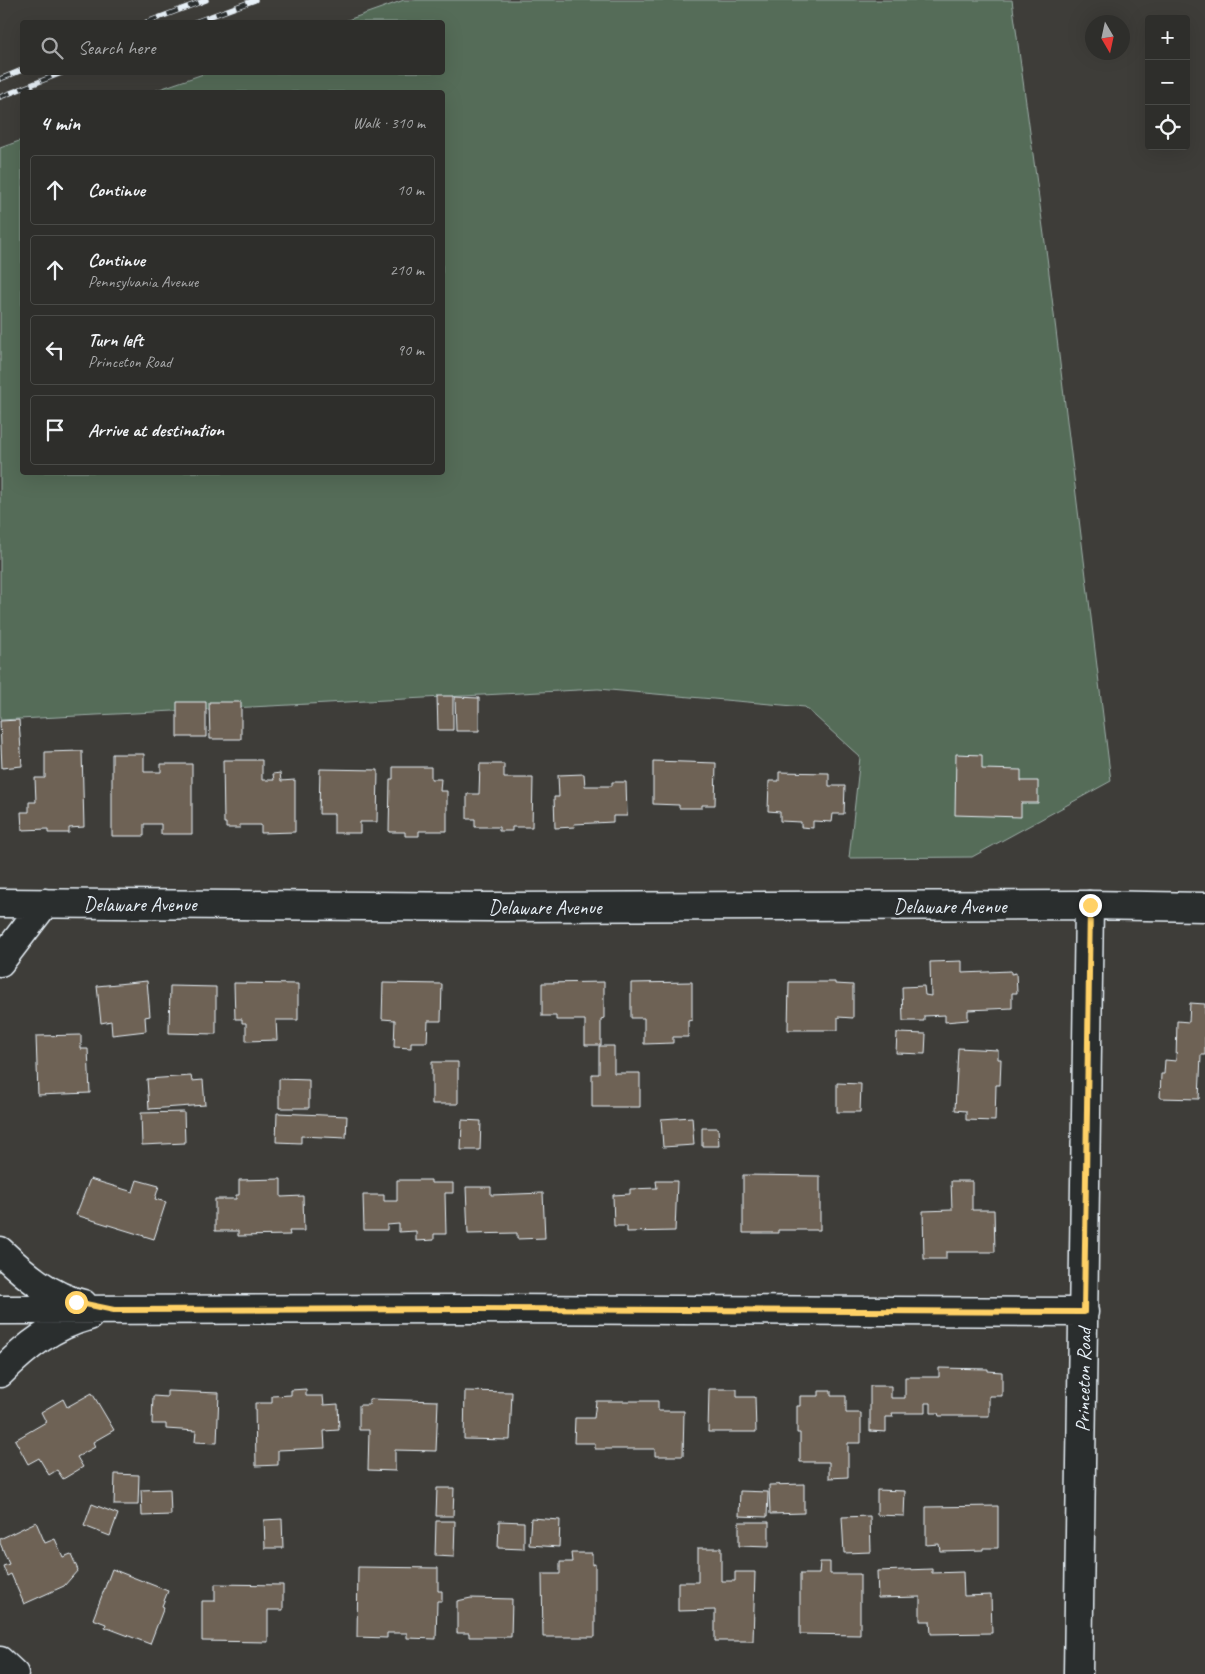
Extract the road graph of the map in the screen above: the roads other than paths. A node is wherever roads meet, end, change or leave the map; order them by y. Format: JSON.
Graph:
{"nodes":[{"id":1,"x":0,"y":903,"type":"edge"},
{"id":2,"x":45,"y":903,"type":"junction"},
{"id":3,"x":1090,"y":905,"type":"junction"},
{"id":4,"x":1205,"y":907,"type":"edge"},
{"id":5,"x":0,"y":962,"type":"edge"},
{"id":6,"x":0,"y":1251,"type":"edge"},
{"id":7,"x":0,"y":1310,"type":"edge"},
{"id":8,"x":114,"y":1310,"type":"junction"},
{"id":9,"x":1084,"y":1312,"type":"junction"},
{"id":10,"x":0,"y":1373,"type":"edge"},
{"id":11,"x":0,"y":1661,"type":"edge"},
{"id":12,"x":14,"y":1674,"type":"edge"},
{"id":13,"x":1078,"y":1674,"type":"edge"}],
"edges":[{"from":1,"to":2,"type":"street","name":"Delaware Avenue"},
{"from":2,"to":3,"type":"street","name":"Delaware Avenue"},
{"from":2,"to":5,"type":"street"},
{"from":3,"to":4,"type":"street","name":"Delaware Avenue"},
{"from":3,"to":9,"type":"street","name":"Princeton Road"},
{"from":6,"to":8,"type":"street"},
{"from":7,"to":8,"type":"street"},
{"from":8,"to":9,"type":"street"},
{"from":8,"to":10,"type":"street"},
{"from":9,"to":13,"type":"street","name":"Princeton Road"},
{"from":11,"to":12,"type":"street"}]}
